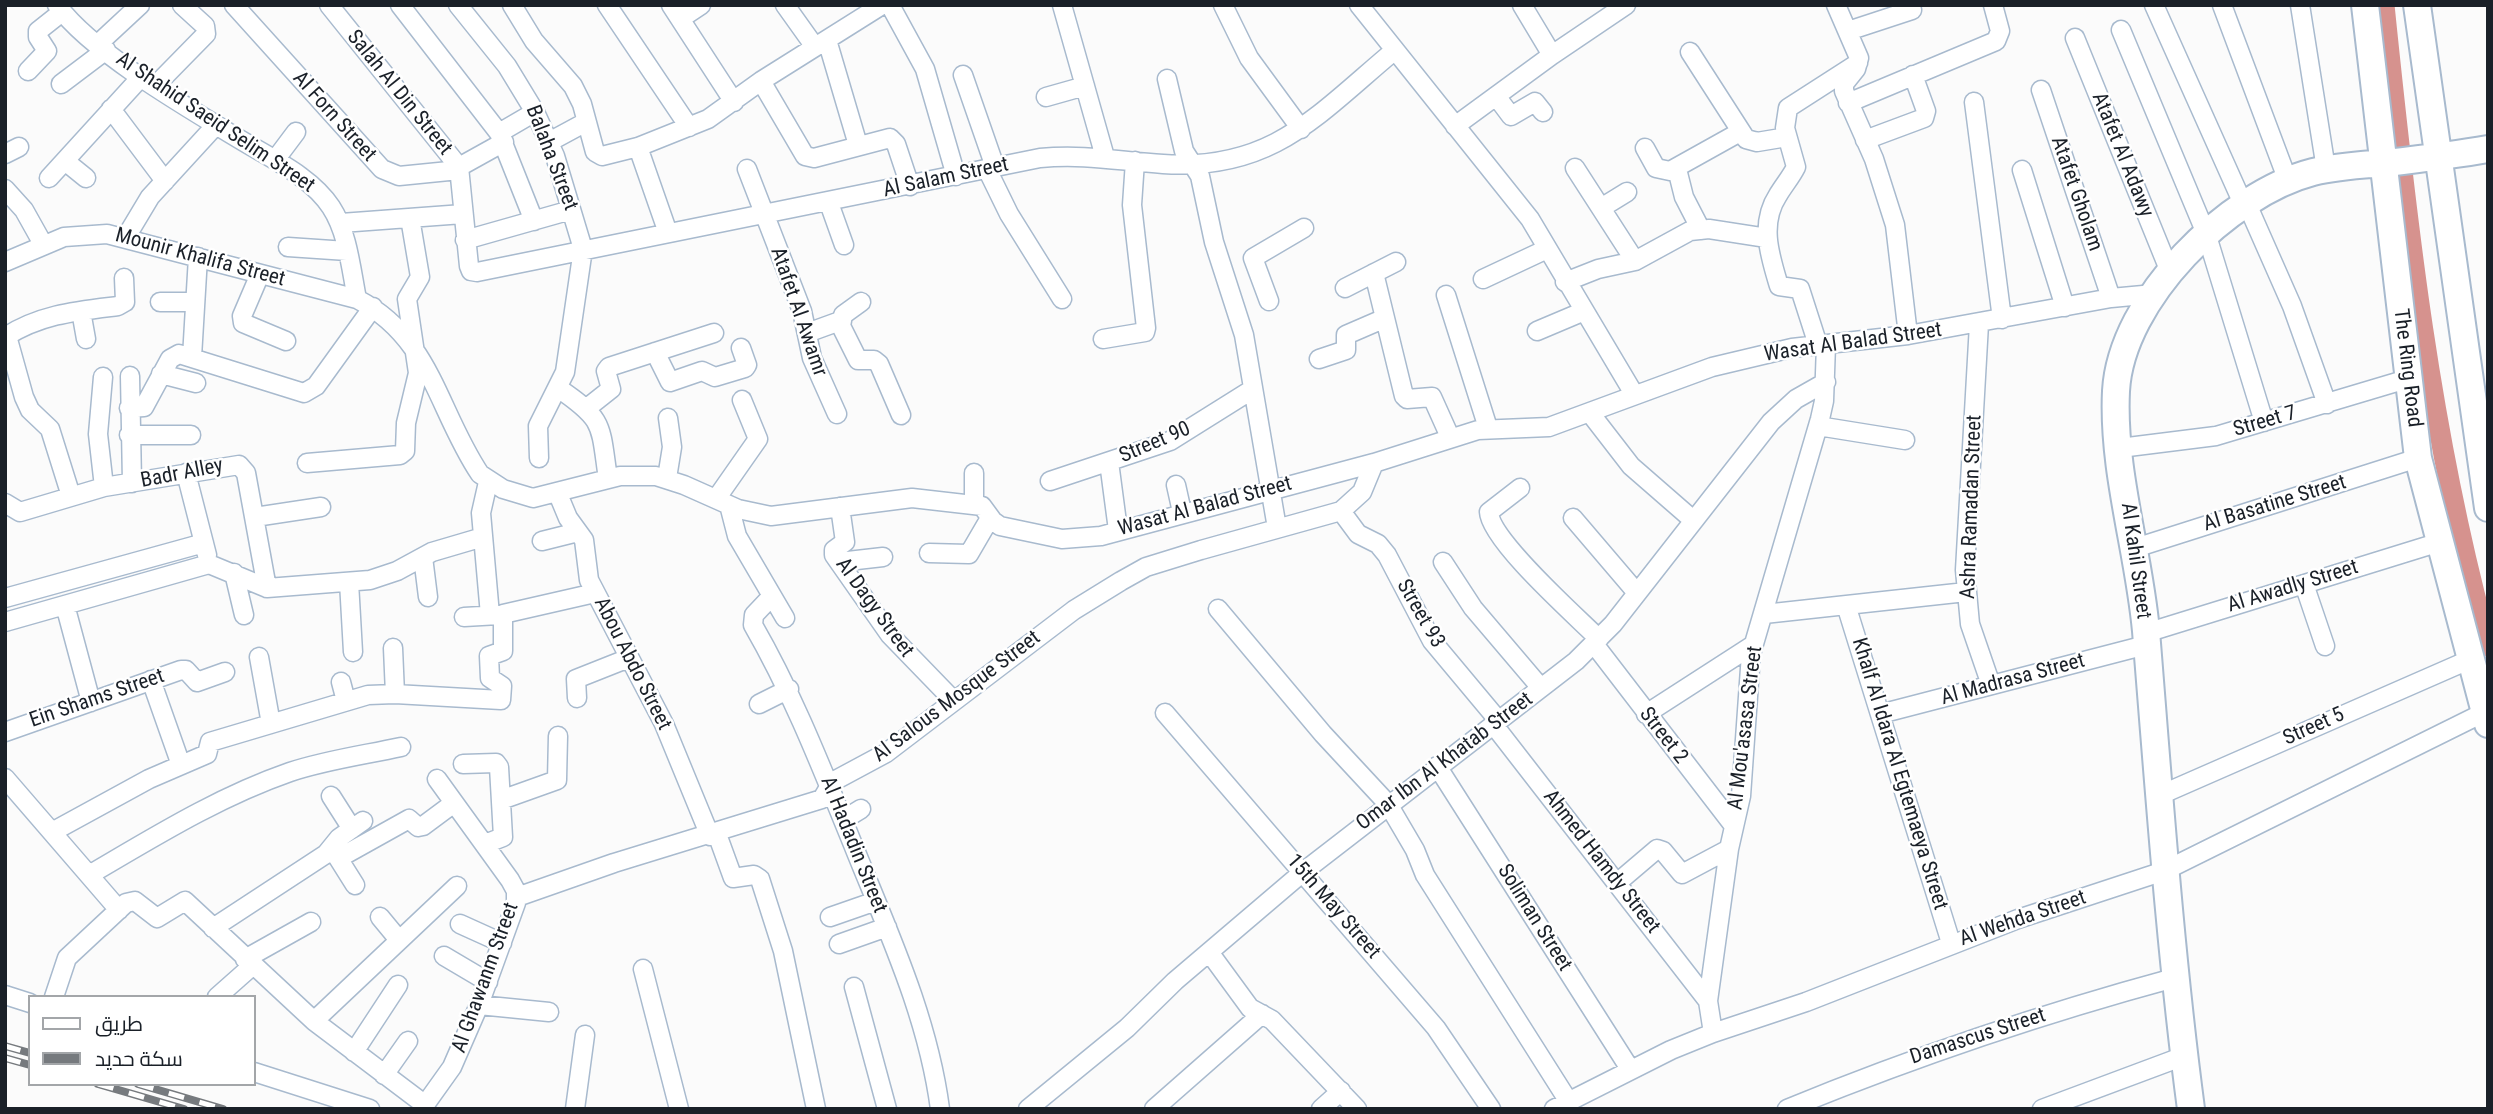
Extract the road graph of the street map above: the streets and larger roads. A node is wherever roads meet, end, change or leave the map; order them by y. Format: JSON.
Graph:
{"nodes":[{"id":1,"x":140,"y":5,"type":"edge"},
{"id":2,"x":182,"y":5,"type":"edge"},
{"id":3,"x":234,"y":5,"type":"edge"},
{"id":4,"x":329,"y":5,"type":"edge"},
{"id":5,"x":400,"y":5,"type":"edge"},
{"id":6,"x":458,"y":5,"type":"edge"},
{"id":7,"x":512,"y":5,"type":"edge"},
{"id":8,"x":607,"y":5,"type":"edge"},
{"id":9,"x":701,"y":5,"type":"edge"},
{"id":10,"x":785,"y":5,"type":"edge"},
{"id":11,"x":882,"y":5,"type":"edge"},
{"id":12,"x":890,"y":5,"type":"edge"},
{"id":13,"x":1062,"y":5,"type":"edge"},
{"id":14,"x":1223,"y":5,"type":"edge"},
{"id":15,"x":1359,"y":5,"type":"edge"},
{"id":16,"x":1522,"y":5,"type":"edge"},
{"id":17,"x":1626,"y":5,"type":"edge"},
{"id":18,"x":1836,"y":5,"type":"edge"},
{"id":19,"x":1993,"y":5,"type":"edge"},
{"id":20,"x":2154,"y":5,"type":"edge"},
{"id":21,"x":2222,"y":5,"type":"edge"},
{"id":22,"x":2300,"y":5,"type":"edge"},
{"id":23,"x":2365,"y":5,"type":"edge"},
{"id":24,"x":2417,"y":5,"type":"edge"},
{"id":25,"x":59,"y":9,"type":"edge"},
{"id":26,"x":1912,"y":10,"type":"dead end"},
{"id":27,"x":676,"y":12,"type":"edge"},
{"id":28,"x":2122,"y":30,"type":"dead end"},
{"id":29,"x":1848,"y":32,"type":"junction"},
{"id":30,"x":2075,"y":38,"type":"dead end"},
{"id":31,"x":821,"y":44,"type":"junction"},
{"id":32,"x":102,"y":47,"type":"junction"},
{"id":33,"x":1395,"y":50,"type":"junction"},
{"id":34,"x":1690,"y":52,"type":"dead end"},
{"id":35,"x":1552,"y":55,"type":"junction"},
{"id":36,"x":1858,"y":63,"type":"junction"},
{"id":37,"x":28,"y":71,"type":"dead end"},
{"id":38,"x":963,"y":75,"type":"dead end"},
{"id":39,"x":1913,"y":75,"type":"junction"},
{"id":40,"x":1167,"y":79,"type":"dead end"},
{"id":41,"x":149,"y":81,"type":"junction"},
{"id":42,"x":761,"y":81,"type":"junction"},
{"id":43,"x":61,"y":84,"type":"dead end"},
{"id":44,"x":1085,"y":86,"type":"junction"},
{"id":45,"x":2041,"y":90,"type":"dead end"},
{"id":46,"x":1496,"y":96,"type":"junction"},
{"id":47,"x":1046,"y":97,"type":"dead end"},
{"id":48,"x":734,"y":102,"type":"junction"},
{"id":49,"x":1974,"y":102,"type":"dead end"},
{"id":50,"x":1848,"y":103,"type":"junction"},
{"id":51,"x":111,"y":109,"type":"junction"},
{"id":52,"x":535,"y":112,"type":"junction"},
{"id":53,"x":1543,"y":112,"type":"dead end"},
{"id":54,"x":586,"y":122,"type":"junction"},
{"id":55,"x":216,"y":125,"type":"junction"},
{"id":56,"x":1455,"y":126,"type":"junction"},
{"id":57,"x":689,"y":127,"type":"junction"},
{"id":58,"x":1301,"y":129,"type":"junction"},
{"id":59,"x":296,"y":132,"type":"dead end"},
{"id":60,"x":1740,"y":132,"type":"junction"},
{"id":61,"x":1787,"y":136,"type":"junction"},
{"id":62,"x":501,"y":138,"type":"junction"},
{"id":63,"x":1865,"y":140,"type":"junction"},
{"id":64,"x":549,"y":142,"type":"junction"},
{"id":65,"x":858,"y":145,"type":"junction"},
{"id":66,"x":638,"y":147,"type":"junction"},
{"id":67,"x":1645,"y":148,"type":"dead end"},
{"id":68,"x":2488,"y":149,"type":"edge"},
{"id":69,"x":1105,"y":157,"type":"junction"},
{"id":70,"x":2438,"y":157,"type":"junction"},
{"id":71,"x":275,"y":160,"type":"junction"},
{"id":72,"x":65,"y":161,"type":"junction"},
{"id":73,"x":1135,"y":161,"type":"junction"},
{"id":74,"x":2382,"y":163,"type":"junction"},
{"id":75,"x":1192,"y":164,"type":"junction"},
{"id":76,"x":991,"y":168,"type":"junction"},
{"id":77,"x":1574,"y":168,"type":"dead end"},
{"id":78,"x":459,"y":169,"type":"junction"},
{"id":79,"x":747,"y":169,"type":"dead end"},
{"id":80,"x":1677,"y":169,"type":"junction"},
{"id":81,"x":2326,"y":169,"type":"junction"},
{"id":82,"x":2022,"y":170,"type":"dead end"},
{"id":83,"x":956,"y":176,"type":"junction"},
{"id":84,"x":49,"y":178,"type":"dead end"},
{"id":85,"x":86,"y":178,"type":"dead end"},
{"id":86,"x":164,"y":181,"type":"junction"},
{"id":87,"x":2288,"y":181,"type":"junction"},
{"id":88,"x":910,"y":186,"type":"junction"},
{"id":89,"x":5,"y":189,"type":"edge"},
{"id":90,"x":1627,"y":192,"type":"dead end"},
{"id":91,"x":829,"y":203,"type":"junction"},
{"id":92,"x":2245,"y":205,"type":"junction"},
{"id":93,"x":1601,"y":208,"type":"junction"},
{"id":94,"x":571,"y":210,"type":"junction"},
{"id":95,"x":463,"y":214,"type":"junction"},
{"id":96,"x":764,"y":215,"type":"junction"},
{"id":97,"x":410,"y":218,"type":"junction"},
{"id":98,"x":534,"y":220,"type":"junction"},
{"id":99,"x":341,"y":223,"type":"junction"},
{"id":100,"x":1304,"y":228,"type":"dead end"},
{"id":101,"x":1700,"y":230,"type":"junction"},
{"id":102,"x":668,"y":233,"type":"junction"},
{"id":103,"x":2207,"y":236,"type":"junction"},
{"id":104,"x":126,"y":237,"type":"junction"},
{"id":105,"x":1766,"y":238,"type":"junction"},
{"id":106,"x":465,"y":240,"type":"junction"},
{"id":107,"x":43,"y":244,"type":"junction"},
{"id":108,"x":845,"y":245,"type":"dead end"},
{"id":109,"x":288,"y":247,"type":"dead end"},
{"id":110,"x":583,"y":249,"type":"junction"},
{"id":111,"x":1547,"y":249,"type":"junction"},
{"id":112,"x":347,"y":251,"type":"junction"},
{"id":113,"x":198,"y":257,"type":"junction"},
{"id":114,"x":1253,"y":258,"type":"junction"},
{"id":115,"x":1635,"y":261,"type":"junction"},
{"id":116,"x":5,"y":262,"type":"edge"},
{"id":117,"x":1396,"y":262,"type":"dead end"},
{"id":118,"x":470,"y":268,"type":"joint"},
{"id":119,"x":1223,"y":268,"type":"junction"},
{"id":120,"x":2170,"y":272,"type":"junction"},
{"id":121,"x":1374,"y":273,"type":"junction"},
{"id":122,"x":260,"y":274,"type":"junction"},
{"id":123,"x":124,"y":278,"type":"dead end"},
{"id":124,"x":1483,"y":279,"type":"dead end"},
{"id":125,"x":1565,"y":282,"type":"junction"},
{"id":126,"x":1345,"y":288,"type":"dead end"},
{"id":127,"x":2154,"y":294,"type":"junction"},
{"id":128,"x":1446,"y":295,"type":"dead end"},
{"id":129,"x":2111,"y":298,"type":"junction"},
{"id":130,"x":1062,"y":299,"type":"dead end"},
{"id":131,"x":1269,"y":301,"type":"dead end"},
{"id":132,"x":160,"y":302,"type":"dead end"},
{"id":133,"x":193,"y":302,"type":"junction"},
{"id":134,"x":861,"y":302,"type":"dead end"},
{"id":135,"x":365,"y":303,"type":"junction"},
{"id":136,"x":2065,"y":307,"type":"junction"},
{"id":137,"x":80,"y":311,"type":"junction"},
{"id":138,"x":1582,"y":312,"type":"junction"},
{"id":139,"x":1383,"y":319,"type":"junction"},
{"id":140,"x":2002,"y":319,"type":"junction"},
{"id":141,"x":840,"y":321,"type":"junction"},
{"id":142,"x":1979,"y":324,"type":"junction"},
{"id":143,"x":1537,"y":331,"type":"dead end"},
{"id":144,"x":714,"y":332,"type":"dead end"},
{"id":145,"x":807,"y":333,"type":"junction"},
{"id":146,"x":1908,"y":335,"type":"junction"},
{"id":147,"x":6,"y":336,"type":"edge"},
{"id":148,"x":86,"y":338,"type":"dead end"},
{"id":149,"x":1103,"y":339,"type":"dead end"},
{"id":150,"x":286,"y":341,"type":"dead end"},
{"id":151,"x":1822,"y":345,"type":"junction"},
{"id":152,"x":415,"y":348,"type":"junction"},
{"id":153,"x":740,"y":348,"type":"dead end"},
{"id":154,"x":655,"y":352,"type":"junction"},
{"id":155,"x":192,"y":357,"type":"junction"},
{"id":156,"x":1318,"y":359,"type":"dead end"},
{"id":157,"x":161,"y":374,"type":"junction"},
{"id":158,"x":130,"y":376,"type":"dead end"},
{"id":159,"x":103,"y":377,"type":"dead end"},
{"id":160,"x":2407,"y":379,"type":"junction"},
{"id":161,"x":1826,"y":382,"type":"junction"},
{"id":162,"x":196,"y":383,"type":"dead end"},
{"id":163,"x":558,"y":388,"type":"junction"},
{"id":164,"x":1253,"y":389,"type":"junction"},
{"id":165,"x":1634,"y":394,"type":"junction"},
{"id":166,"x":101,"y":398,"type":"junction"},
{"id":167,"x":742,"y":400,"type":"dead end"},
{"id":168,"x":130,"y":403,"type":"junction"},
{"id":169,"x":2327,"y":404,"type":"junction"},
{"id":170,"x":587,"y":408,"type":"junction"},
{"id":171,"x":1590,"y":413,"type":"junction"},
{"id":172,"x":837,"y":414,"type":"dead end"},
{"id":173,"x":901,"y":415,"type":"dead end"},
{"id":174,"x":668,"y":418,"type":"dead end"},
{"id":175,"x":2264,"y":422,"type":"junction"},
{"id":176,"x":1818,"y":426,"type":"junction"},
{"id":177,"x":1488,"y":428,"type":"junction"},
{"id":178,"x":129,"y":435,"type":"junction"},
{"id":179,"x":191,"y":435,"type":"dead end"},
{"id":180,"x":1450,"y":438,"type":"junction"},
{"id":181,"x":1905,"y":440,"type":"dead end"},
{"id":182,"x":2120,"y":448,"type":"junction"},
{"id":183,"x":539,"y":457,"type":"dead end"},
{"id":184,"x":2418,"y":458,"type":"junction"},
{"id":185,"x":1109,"y":462,"type":"junction"},
{"id":186,"x":307,"y":463,"type":"dead end"},
{"id":187,"x":1374,"y":463,"type":"junction"},
{"id":188,"x":187,"y":473,"type":"junction"},
{"id":189,"x":974,"y":473,"type":"dead end"},
{"id":190,"x":667,"y":478,"type":"junction"},
{"id":191,"x":608,"y":479,"type":"junction"},
{"id":192,"x":1050,"y":481,"type":"dead end"},
{"id":193,"x":488,"y":482,"type":"junction"},
{"id":194,"x":132,"y":483,"type":"junction"},
{"id":195,"x":1176,"y":485,"type":"dead end"},
{"id":196,"x":104,"y":487,"type":"junction"},
{"id":197,"x":1520,"y":488,"type":"dead end"},
{"id":198,"x":1269,"y":489,"type":"junction"},
{"id":199,"x":558,"y":494,"type":"junction"},
{"id":200,"x":71,"y":496,"type":"junction"},
{"id":201,"x":723,"y":502,"type":"junction"},
{"id":202,"x":5,"y":503,"type":"edge"},
{"id":203,"x":974,"y":505,"type":"junction"},
{"id":204,"x":321,"y":507,"type":"dead end"},
{"id":205,"x":840,"y":507,"type":"junction"},
{"id":206,"x":2488,"y":508,"type":"edge"},
{"id":207,"x":1341,"y":511,"type":"junction"},
{"id":208,"x":1182,"y":512,"type":"junction"},
{"id":209,"x":255,"y":517,"type":"junction"},
{"id":210,"x":990,"y":518,"type":"junction"},
{"id":211,"x":1573,"y":519,"type":"dead end"},
{"id":212,"x":1693,"y":520,"type":"junction"},
{"id":213,"x":1277,"y":528,"type":"junction"},
{"id":214,"x":1118,"y":530,"type":"junction"},
{"id":215,"x":579,"y":533,"type":"junction"},
{"id":216,"x":484,"y":537,"type":"junction"},
{"id":217,"x":542,"y":541,"type":"dead end"},
{"id":218,"x":2440,"y":542,"type":"junction"},
{"id":219,"x":204,"y":543,"type":"junction"},
{"id":220,"x":2132,"y":549,"type":"junction"},
{"id":221,"x":929,"y":552,"type":"dead end"},
{"id":222,"x":423,"y":557,"type":"junction"},
{"id":223,"x":883,"y":557,"type":"dead end"},
{"id":224,"x":839,"y":562,"type":"junction"},
{"id":225,"x":1443,"y":562,"type":"dead end"},
{"id":226,"x":209,"y":564,"type":"junction"},
{"id":227,"x":234,"y":573,"type":"junction"},
{"id":228,"x":348,"y":582,"type":"junction"},
{"id":229,"x":2304,"y":584,"type":"junction"},
{"id":230,"x":267,"y":588,"type":"junction"},
{"id":231,"x":1966,"y":592,"type":"junction"},
{"id":232,"x":595,"y":593,"type":"junction"},
{"id":233,"x":1637,"y":593,"type":"junction"},
{"id":234,"x":772,"y":596,"type":"junction"},
{"id":235,"x":428,"y":597,"type":"dead end"},
{"id":236,"x":5,"y":598,"type":"edge"},
{"id":237,"x":65,"y":605,"type":"junction"},
{"id":238,"x":1846,"y":605,"type":"junction"},
{"id":239,"x":1217,"y":609,"type":"dead end"},
{"id":240,"x":1764,"y":614,"type":"junction"},
{"id":241,"x":243,"y":615,"type":"dead end"},
{"id":242,"x":496,"y":615,"type":"junction"},
{"id":243,"x":464,"y":617,"type":"dead end"},
{"id":244,"x":785,"y":618,"type":"dead end"},
{"id":245,"x":5,"y":622,"type":"edge"},
{"id":246,"x":2146,"y":639,"type":"junction"},
{"id":247,"x":1597,"y":641,"type":"junction"},
{"id":248,"x":1753,"y":645,"type":"junction"},
{"id":249,"x":2325,"y":646,"type":"dead end"},
{"id":250,"x":393,"y":648,"type":"dead end"},
{"id":251,"x":354,"y":652,"type":"dead end"},
{"id":252,"x":259,"y":657,"type":"dead end"},
{"id":253,"x":629,"y":658,"type":"junction"},
{"id":254,"x":2471,"y":659,"type":"junction"},
{"id":255,"x":225,"y":672,"type":"dead end"},
{"id":256,"x":151,"y":680,"type":"junction"},
{"id":257,"x":341,"y":682,"type":"dead end"},
{"id":258,"x":1991,"y":685,"type":"junction"},
{"id":259,"x":1541,"y":688,"type":"junction"},
{"id":260,"x":789,"y":689,"type":"junction"},
{"id":261,"x":395,"y":694,"type":"junction"},
{"id":262,"x":577,"y":698,"type":"dead end"},
{"id":263,"x":952,"y":699,"type":"junction"},
{"id":264,"x":346,"y":701,"type":"junction"},
{"id":265,"x":91,"y":702,"type":"junction"},
{"id":266,"x":759,"y":704,"type":"dead end"},
{"id":267,"x":1165,"y":713,"type":"dead end"},
{"id":268,"x":1646,"y":714,"type":"junction"},
{"id":269,"x":1880,"y":715,"type":"junction"},
{"id":270,"x":2486,"y":718,"type":"edge"},
{"id":271,"x":1496,"y":722,"type":"junction"},
{"id":272,"x":271,"y":724,"type":"junction"},
{"id":273,"x":5,"y":732,"type":"edge"},
{"id":274,"x":558,"y":736,"type":"dead end"},
{"id":275,"x":401,"y":747,"type":"dead end"},
{"id":276,"x":463,"y":764,"type":"dead end"},
{"id":277,"x":181,"y":765,"type":"junction"},
{"id":278,"x":1437,"y":766,"type":"junction"},
{"id":279,"x":5,"y":778,"type":"edge"},
{"id":280,"x":437,"y":779,"type":"dead end"},
{"id":281,"x":828,"y":785,"type":"junction"},
{"id":282,"x":331,"y":796,"type":"dead end"},
{"id":283,"x":2158,"y":796,"type":"junction"},
{"id":284,"x":501,"y":800,"type":"junction"},
{"id":285,"x":454,"y":803,"type":"junction"},
{"id":286,"x":1388,"y":804,"type":"junction"},
{"id":287,"x":861,"y":809,"type":"dead end"},
{"id":288,"x":843,"y":820,"type":"junction"},
{"id":289,"x":1734,"y":826,"type":"junction"},
{"id":290,"x":52,"y":832,"type":"junction"},
{"id":291,"x":713,"y":835,"type":"junction"},
{"id":292,"x":485,"y":844,"type":"junction"},
{"id":293,"x":1730,"y":849,"type":"junction"},
{"id":294,"x":335,"y":852,"type":"junction"},
{"id":295,"x":2164,"y":871,"type":"junction"},
{"id":296,"x":1303,"y":872,"type":"junction"},
{"id":297,"x":89,"y":875,"type":"junction"},
{"id":298,"x":1616,"y":883,"type":"junction"},
{"id":299,"x":355,"y":885,"type":"dead end"},
{"id":300,"x":457,"y":886,"type":"dead end"},
{"id":301,"x":517,"y":897,"type":"junction"},
{"id":302,"x":876,"y":901,"type":"junction"},
{"id":303,"x":119,"y":910,"type":"junction"},
{"id":304,"x":380,"y":917,"type":"dead end"},
{"id":305,"x":830,"y":917,"type":"dead end"},
{"id":306,"x":311,"y":922,"type":"dead end"},
{"id":307,"x":460,"y":923,"type":"dead end"},
{"id":308,"x":887,"y":927,"type":"junction"},
{"id":309,"x":213,"y":928,"type":"junction"},
{"id":310,"x":399,"y":940,"type":"junction"},
{"id":311,"x":502,"y":943,"type":"junction"},
{"id":312,"x":1951,"y":943,"type":"junction"},
{"id":313,"x":838,"y":944,"type":"dead end"},
{"id":314,"x":1209,"y":952,"type":"junction"},
{"id":315,"x":444,"y":956,"type":"dead end"},
{"id":316,"x":249,"y":962,"type":"junction"},
{"id":317,"x":643,"y":969,"type":"dead end"},
{"id":318,"x":2174,"y":978,"type":"junction"},
{"id":319,"x":488,"y":982,"type":"junction"},
{"id":320,"x":398,"y":985,"type":"dead end"},
{"id":321,"x":854,"y":987,"type":"dead end"},
{"id":322,"x":5,"y":995,"type":"edge"},
{"id":323,"x":55,"y":995,"type":"edge"},
{"id":324,"x":219,"y":995,"type":"edge"},
{"id":325,"x":1707,"y":1001,"type":"junction"},
{"id":326,"x":28,"y":1002,"type":"edge"},
{"id":327,"x":479,"y":1005,"type":"junction"},
{"id":328,"x":549,"y":1012,"type":"dead end"},
{"id":329,"x":1262,"y":1014,"type":"junction"},
{"id":330,"x":314,"y":1021,"type":"junction"},
{"id":331,"x":1713,"y":1033,"type":"junction"},
{"id":332,"x":585,"y":1035,"type":"dead end"},
{"id":333,"x":408,"y":1041,"type":"dead end"},
{"id":334,"x":354,"y":1052,"type":"junction"},
{"id":335,"x":2184,"y":1056,"type":"junction"},
{"id":336,"x":1630,"y":1069,"type":"junction"},
{"id":337,"x":256,"y":1073,"type":"edge"},
{"id":338,"x":384,"y":1075,"type":"junction"},
{"id":339,"x":1341,"y":1091,"type":"junction"},
{"id":340,"x":423,"y":1106,"type":"edge"},
{"id":341,"x":1561,"y":1106,"type":"edge"},
{"id":342,"x":370,"y":1109,"type":"edge"},
{"id":343,"x":575,"y":1109,"type":"edge"},
{"id":344,"x":678,"y":1109,"type":"edge"},
{"id":345,"x":816,"y":1109,"type":"edge"},
{"id":346,"x":887,"y":1109,"type":"edge"},
{"id":347,"x":940,"y":1109,"type":"edge"},
{"id":348,"x":1027,"y":1109,"type":"edge"},
{"id":349,"x":1154,"y":1109,"type":"edge"},
{"id":350,"x":1321,"y":1109,"type":"edge"},
{"id":351,"x":1357,"y":1109,"type":"edge"},
{"id":352,"x":1491,"y":1109,"type":"edge"},
{"id":353,"x":1787,"y":1109,"type":"edge"},
{"id":354,"x":2042,"y":1109,"type":"edge"},
{"id":355,"x":2190,"y":1109,"type":"edge"}],
"edges":[{"from":1,"to":32,"type":"street"},
{"from":2,"to":41,"type":"street"},
{"from":3,"to":78,"type":"street","name":"Al Forn Street"},
{"from":4,"to":78,"type":"street","name":"Salah Al Din Street"},
{"from":5,"to":62,"type":"street"},
{"from":6,"to":52,"type":"street","name":"Balaha Street"},
{"from":7,"to":54,"type":"street"},
{"from":8,"to":57,"type":"street"},
{"from":9,"to":27,"type":"street"},
{"from":10,"to":31,"type":"street"},
{"from":11,"to":31,"type":"street"},
{"from":12,"to":83,"type":"street"},
{"from":13,"to":44,"type":"street"},
{"from":14,"to":58,"type":"street"},
{"from":15,"to":33,"type":"street"},
{"from":16,"to":35,"type":"street"},
{"from":17,"to":35,"type":"street"},
{"from":18,"to":29,"type":"street"},
{"from":19,"to":39,"type":"street"},
{"from":20,"to":92,"type":"street"},
{"from":21,"to":87,"type":"street"},
{"from":22,"to":81,"type":"street"},
{"from":23,"to":74,"type":"street","name":"The Ring Road"},
{"from":24,"to":70,"type":"street"},
{"from":25,"to":32,"type":"street","name":"Al Shahid Saeid Selim Street"},
{"from":25,"to":37,"type":"street"},
{"from":26,"to":29,"type":"street"},
{"from":27,"to":48,"type":"street"},
{"from":28,"to":103,"type":"street"},
{"from":29,"to":36,"type":"street"},
{"from":30,"to":120,"type":"street","name":"Atafet Al Adawy"},
{"from":31,"to":42,"type":"street"},
{"from":31,"to":65,"type":"street"},
{"from":32,"to":41,"type":"street","name":"Al Shahid Saeid Selim Street"},
{"from":32,"to":43,"type":"street"},
{"from":33,"to":56,"type":"street"},
{"from":33,"to":58,"type":"street","name":"Al Salam Street"},
{"from":34,"to":60,"type":"street"},
{"from":35,"to":46,"type":"street"},
{"from":36,"to":50,"type":"street"},
{"from":36,"to":61,"type":"street"},
{"from":38,"to":76,"type":"street"},
{"from":39,"to":50,"type":"street"},
{"from":39,"to":63,"type":"street"},
{"from":40,"to":75,"type":"street"},
{"from":41,"to":51,"type":"street"},
{"from":41,"to":55,"type":"street","name":"Al Shahid Saeid Selim Street"},
{"from":42,"to":48,"type":"street"},
{"from":42,"to":65,"type":"street"},
{"from":44,"to":47,"type":"street"},
{"from":44,"to":69,"type":"street"},
{"from":45,"to":129,"type":"street","name":"Atafet Gholam"},
{"from":46,"to":53,"type":"street"},
{"from":46,"to":56,"type":"street"},
{"from":48,"to":57,"type":"street"},
{"from":49,"to":140,"type":"street"},
{"from":50,"to":63,"type":"street"},
{"from":51,"to":72,"type":"street"},
{"from":51,"to":86,"type":"street"},
{"from":52,"to":62,"type":"street"},
{"from":52,"to":64,"type":"street","name":"Balaha Street"},
{"from":54,"to":64,"type":"street"},
{"from":54,"to":66,"type":"street"},
{"from":55,"to":71,"type":"street","name":"Al Shahid Saeid Selim Street"},
{"from":55,"to":86,"type":"street"},
{"from":56,"to":111,"type":"street"},
{"from":57,"to":66,"type":"street"},
{"from":58,"to":75,"type":"street","name":"Al Salam Street"},
{"from":59,"to":71,"type":"street"},
{"from":60,"to":61,"type":"street"},
{"from":60,"to":80,"type":"street"},
{"from":61,"to":105,"type":"street"},
{"from":62,"to":78,"type":"street"},
{"from":62,"to":98,"type":"street"},
{"from":63,"to":146,"type":"street"},
{"from":64,"to":94,"type":"street","name":"Balaha Street"},
{"from":65,"to":88,"type":"street"},
{"from":66,"to":102,"type":"street"},
{"from":67,"to":80,"type":"street"},
{"from":68,"to":70,"type":"street","name":"Al Kahil Street"},
{"from":69,"to":73,"type":"street","name":"Al Salam Street"},
{"from":69,"to":76,"type":"street","name":"Al Salam Street"},
{"from":70,"to":74,"type":"street","name":"Al Kahil Street"},
{"from":70,"to":206,"type":"street"},
{"from":71,"to":99,"type":"street","name":"Al Shahid Saeid Selim Street"},
{"from":72,"to":84,"type":"street"},
{"from":72,"to":85,"type":"street"},
{"from":73,"to":75,"type":"street","name":"Al Salam Street"},
{"from":73,"to":149,"type":"street"},
{"from":74,"to":81,"type":"street","name":"Al Kahil Street"},
{"from":74,"to":160,"type":"street","name":"The Ring Road"},
{"from":75,"to":119,"type":"street"},
{"from":76,"to":83,"type":"street","name":"Al Salam Street"},
{"from":76,"to":130,"type":"street"},
{"from":77,"to":93,"type":"street"},
{"from":78,"to":95,"type":"street","name":"Salah Al Din Street"},
{"from":79,"to":96,"type":"street","name":"Atafet Al Awamr"},
{"from":80,"to":101,"type":"street"},
{"from":81,"to":87,"type":"street","name":"Al Kahil Street"},
{"from":82,"to":136,"type":"street"},
{"from":83,"to":88,"type":"street","name":"Al Salam Street"},
{"from":86,"to":104,"type":"street"},
{"from":87,"to":92,"type":"street","name":"Al Kahil Street"},
{"from":88,"to":91,"type":"street","name":"Al Salam Street"},
{"from":89,"to":107,"type":"street"},
{"from":90,"to":93,"type":"street"},
{"from":91,"to":96,"type":"street","name":"Al Salam Street"},
{"from":91,"to":108,"type":"street"},
{"from":92,"to":103,"type":"street","name":"Al Kahil Street"},
{"from":92,"to":169,"type":"street"},
{"from":93,"to":115,"type":"street"},
{"from":94,"to":98,"type":"street"},
{"from":94,"to":110,"type":"street","name":"Balaha Street"},
{"from":95,"to":97,"type":"street"},
{"from":95,"to":106,"type":"street","name":"Salah Al Din Street"},
{"from":96,"to":102,"type":"street","name":"Al Salam Street"},
{"from":96,"to":145,"type":"street","name":"Atafet Al Awamr"},
{"from":97,"to":99,"type":"street"},
{"from":97,"to":152,"type":"street"},
{"from":98,"to":106,"type":"street"},
{"from":99,"to":112,"type":"street","name":"Al Shahid Saeid Selim Street"},
{"from":100,"to":114,"type":"street"},
{"from":101,"to":105,"type":"street"},
{"from":101,"to":115,"type":"street"},
{"from":102,"to":110,"type":"street","name":"Al Salam Street"},
{"from":103,"to":120,"type":"street","name":"Al Kahil Street"},
{"from":103,"to":175,"type":"street"},
{"from":104,"to":107,"type":"street","name":"Mounir Khalifa Street"},
{"from":104,"to":113,"type":"street","name":"Mounir Khalifa Street"},
{"from":105,"to":151,"type":"street","name":"Al Mou'asasa Street"},
{"from":106,"to":118,"type":"street","name":"Salah Al Din Street"},
{"from":107,"to":116,"type":"street","name":"Mounir Khalifa Street"},
{"from":109,"to":112,"type":"street"},
{"from":110,"to":118,"type":"street","name":"Al Salam Street"},
{"from":110,"to":163,"type":"street"},
{"from":111,"to":124,"type":"street"},
{"from":111,"to":125,"type":"street"},
{"from":112,"to":135,"type":"street","name":"Al Shahid Saeid Selim Street"},
{"from":113,"to":122,"type":"street","name":"Mounir Khalifa Street"},
{"from":113,"to":133,"type":"street"},
{"from":114,"to":119,"type":"street"},
{"from":114,"to":131,"type":"street"},
{"from":115,"to":125,"type":"street"},
{"from":117,"to":121,"type":"street"},
{"from":119,"to":164,"type":"street"},
{"from":120,"to":127,"type":"street","name":"Al Kahil Street"},
{"from":121,"to":126,"type":"street"},
{"from":121,"to":139,"type":"street"},
{"from":122,"to":135,"type":"street","name":"Mounir Khalifa Street"},
{"from":122,"to":150,"type":"street"},
{"from":123,"to":137,"type":"street"},
{"from":125,"to":138,"type":"street"},
{"from":127,"to":129,"type":"street","name":"Wasat Al Balad Street"},
{"from":127,"to":182,"type":"street","name":"Al Kahil Street"},
{"from":128,"to":177,"type":"street"},
{"from":129,"to":136,"type":"street","name":"Wasat Al Balad Street"},
{"from":132,"to":133,"type":"street"},
{"from":133,"to":155,"type":"street"},
{"from":134,"to":141,"type":"street","name":"Atafet Al Awamr"},
{"from":135,"to":152,"type":"street"},
{"from":135,"to":155,"type":"street"},
{"from":136,"to":140,"type":"street","name":"Wasat Al Balad Street"},
{"from":137,"to":147,"type":"street"},
{"from":137,"to":148,"type":"street"},
{"from":138,"to":143,"type":"street"},
{"from":138,"to":165,"type":"street"},
{"from":139,"to":156,"type":"street"},
{"from":139,"to":180,"type":"street"},
{"from":140,"to":142,"type":"street","name":"Wasat Al Balad Street"},
{"from":141,"to":145,"type":"street"},
{"from":141,"to":173,"type":"street","name":"Atafet Al Awamr"},
{"from":142,"to":146,"type":"street","name":"Wasat Al Balad Street"},
{"from":142,"to":231,"type":"street","name":"Ashra Ramadan Street"},
{"from":144,"to":154,"type":"street"},
{"from":145,"to":172,"type":"street","name":"Atafet Al Awamr"},
{"from":146,"to":151,"type":"street","name":"Wasat Al Balad Street"},
{"from":147,"to":200,"type":"street"},
{"from":151,"to":161,"type":"street","name":"Al Mou'asasa Street"},
{"from":151,"to":165,"type":"street","name":"Wasat Al Balad Street"},
{"from":152,"to":186,"type":"street"},
{"from":152,"to":193,"type":"street"},
{"from":153,"to":154,"type":"street"},
{"from":154,"to":170,"type":"street"},
{"from":155,"to":157,"type":"street"},
{"from":157,"to":162,"type":"street"},
{"from":157,"to":168,"type":"street"},
{"from":158,"to":168,"type":"street"},
{"from":159,"to":166,"type":"street"},
{"from":160,"to":169,"type":"street","name":"Street 7"},
{"from":160,"to":184,"type":"street","name":"The Ring Road"},
{"from":161,"to":176,"type":"street","name":"Al Mou'asasa Street"},
{"from":161,"to":212,"type":"street","name":"Omar Ibn Al Khatab Street"},
{"from":163,"to":170,"type":"street"},
{"from":163,"to":183,"type":"street"},
{"from":164,"to":185,"type":"street","name":"Street 90"},
{"from":164,"to":198,"type":"street"},
{"from":165,"to":171,"type":"street","name":"Wasat Al Balad Street"},
{"from":166,"to":168,"type":"street"},
{"from":166,"to":196,"type":"street"},
{"from":167,"to":201,"type":"street"},
{"from":168,"to":178,"type":"street"},
{"from":169,"to":175,"type":"street","name":"Street 7"},
{"from":170,"to":191,"type":"street"},
{"from":171,"to":177,"type":"street","name":"Wasat Al Balad Street"},
{"from":171,"to":212,"type":"street"},
{"from":174,"to":190,"type":"street"},
{"from":175,"to":182,"type":"street","name":"Street 7"},
{"from":176,"to":181,"type":"street"},
{"from":176,"to":240,"type":"street","name":"Al Mou'asasa Street"},
{"from":177,"to":180,"type":"street","name":"Wasat Al Balad Street"},
{"from":178,"to":179,"type":"street"},
{"from":178,"to":194,"type":"street"},
{"from":180,"to":187,"type":"street","name":"Wasat Al Balad Street"},
{"from":182,"to":220,"type":"street","name":"Al Kahil Street"},
{"from":184,"to":218,"type":"street","name":"The Ring Road"},
{"from":184,"to":220,"type":"street","name":"Al Basatine Street"},
{"from":185,"to":192,"type":"street","name":"Street 90"},
{"from":185,"to":214,"type":"street"},
{"from":187,"to":198,"type":"street","name":"Wasat Al Balad Street"},
{"from":187,"to":207,"type":"street"},
{"from":188,"to":194,"type":"street","name":"Badr Alley"},
{"from":188,"to":209,"type":"street","name":"Badr Alley"},
{"from":188,"to":219,"type":"street"},
{"from":189,"to":203,"type":"street"},
{"from":190,"to":191,"type":"street"},
{"from":190,"to":201,"type":"street"},
{"from":191,"to":199,"type":"street"},
{"from":193,"to":199,"type":"street"},
{"from":193,"to":216,"type":"street"},
{"from":194,"to":196,"type":"street","name":"Badr Alley"},
{"from":195,"to":208,"type":"street"},
{"from":196,"to":200,"type":"street","name":"Badr Alley"},
{"from":197,"to":247,"type":"street","name":"Street 2"},
{"from":198,"to":208,"type":"street","name":"Wasat Al Balad Street"},
{"from":198,"to":213,"type":"street"},
{"from":199,"to":215,"type":"street","name":"Abou Abdo Street"},
{"from":200,"to":202,"type":"street","name":"Badr Alley"},
{"from":201,"to":205,"type":"street"},
{"from":201,"to":234,"type":"street"},
{"from":203,"to":205,"type":"street"},
{"from":203,"to":210,"type":"street","name":"Wasat Al Balad Street"},
{"from":204,"to":209,"type":"street"},
{"from":205,"to":224,"type":"street","name":"Al Dagy Street"},
{"from":207,"to":213,"type":"street","name":"Al Salous Mosque Street"},
{"from":207,"to":271,"type":"street","name":"Street 93"},
{"from":208,"to":214,"type":"street","name":"Wasat Al Balad Street"},
{"from":209,"to":230,"type":"street","name":"Badr Alley"},
{"from":210,"to":214,"type":"street","name":"Wasat Al Balad Street"},
{"from":210,"to":221,"type":"street"},
{"from":211,"to":233,"type":"street"},
{"from":212,"to":233,"type":"street","name":"Omar Ibn Al Khatab Street"},
{"from":213,"to":263,"type":"street","name":"Al Salous Mosque Street"},
{"from":215,"to":217,"type":"street"},
{"from":215,"to":232,"type":"street","name":"Abou Abdo Street"},
{"from":216,"to":222,"type":"street"},
{"from":216,"to":242,"type":"street"},
{"from":218,"to":229,"type":"street","name":"Al Awadly Street"},
{"from":218,"to":254,"type":"street","name":"The Ring Road"},
{"from":219,"to":226,"type":"street"},
{"from":219,"to":236,"type":"street"},
{"from":220,"to":246,"type":"street","name":"Al Kahil Street"},
{"from":222,"to":228,"type":"street"},
{"from":222,"to":235,"type":"street"},
{"from":223,"to":224,"type":"street"},
{"from":224,"to":263,"type":"street","name":"Al Dagy Street"},
{"from":225,"to":259,"type":"street"},
{"from":226,"to":227,"type":"street"},
{"from":226,"to":237,"type":"street"},
{"from":227,"to":230,"type":"street"},
{"from":227,"to":241,"type":"street"},
{"from":228,"to":230,"type":"street"},
{"from":228,"to":251,"type":"street"},
{"from":229,"to":246,"type":"street","name":"Al Awadly Street"},
{"from":229,"to":249,"type":"street"},
{"from":231,"to":238,"type":"street"},
{"from":231,"to":258,"type":"street","name":"Ashra Ramadan Street"},
{"from":232,"to":242,"type":"street"},
{"from":232,"to":253,"type":"street","name":"Abou Abdo Street"},
{"from":233,"to":247,"type":"street","name":"Omar Ibn Al Khatab Street"},
{"from":234,"to":244,"type":"street"},
{"from":234,"to":260,"type":"street","name":"Al Hadadin Street"},
{"from":237,"to":245,"type":"street"},
{"from":237,"to":265,"type":"street"},
{"from":238,"to":240,"type":"street"},
{"from":238,"to":269,"type":"street","name":"Khalf Al Idara Al Egtemaeya Street"},
{"from":239,"to":286,"type":"street"},
{"from":240,"to":248,"type":"street","name":"Al Mou'asasa Street"},
{"from":242,"to":243,"type":"street"},
{"from":242,"to":261,"type":"street"},
{"from":246,"to":258,"type":"street","name":"Al Madrasa Street"},
{"from":246,"to":283,"type":"street","name":"Al Kahil Street"},
{"from":247,"to":259,"type":"street","name":"Omar Ibn Al Khatab Street"},
{"from":247,"to":268,"type":"street","name":"Street 2"},
{"from":248,"to":268,"type":"street"},
{"from":248,"to":289,"type":"street","name":"Al Mou'asasa Street"},
{"from":250,"to":261,"type":"street"},
{"from":252,"to":272,"type":"street"},
{"from":253,"to":262,"type":"street"},
{"from":253,"to":291,"type":"street","name":"Abou Abdo Street"},
{"from":254,"to":270,"type":"street","name":"The Ring Road"},
{"from":254,"to":283,"type":"street","name":"Street 5"},
{"from":255,"to":256,"type":"street","name":"Ein Shams Street"},
{"from":256,"to":265,"type":"street","name":"Ein Shams Street"},
{"from":256,"to":277,"type":"street"},
{"from":257,"to":264,"type":"street"},
{"from":258,"to":269,"type":"street","name":"Al Madrasa Street"},
{"from":259,"to":271,"type":"street","name":"Omar Ibn Al Khatab Street"},
{"from":260,"to":266,"type":"street"},
{"from":260,"to":281,"type":"street","name":"Al Hadadin Street"},
{"from":261,"to":264,"type":"street"},
{"from":263,"to":281,"type":"street","name":"Al Salous Mosque Street"},
{"from":264,"to":272,"type":"street"},
{"from":265,"to":273,"type":"street","name":"Ein Shams Street"},
{"from":267,"to":296,"type":"street","name":"15th May Street"},
{"from":268,"to":289,"type":"street","name":"Street 2"},
{"from":269,"to":312,"type":"street","name":"Khalf Al Idara Al Egtemaeya Street"},
{"from":270,"to":295,"type":"street","name":"Al Wehda Street"},
{"from":271,"to":278,"type":"street","name":"Omar Ibn Al Khatab Street"},
{"from":271,"to":298,"type":"street","name":"Ahmed Hamdy Street"},
{"from":272,"to":277,"type":"street"},
{"from":274,"to":284,"type":"street"},
{"from":275,"to":297,"type":"street"},
{"from":276,"to":284,"type":"street"},
{"from":277,"to":290,"type":"street"},
{"from":278,"to":286,"type":"street","name":"Omar Ibn Al Khatab Street"},
{"from":278,"to":336,"type":"street","name":"Soliman Street"},
{"from":279,"to":290,"type":"street"},
{"from":280,"to":285,"type":"street","name":"Al Ghawanm Street"},
{"from":281,"to":288,"type":"street","name":"Al Hadadin Street"},
{"from":281,"to":291,"type":"street","name":"Al Salous Mosque Street"},
{"from":282,"to":294,"type":"street"},
{"from":283,"to":295,"type":"street","name":"Al Kahil Street"},
{"from":284,"to":292,"type":"street"},
{"from":285,"to":292,"type":"street","name":"Al Ghawanm Street"},
{"from":285,"to":294,"type":"street"},
{"from":286,"to":296,"type":"street","name":"Omar Ibn Al Khatab Street"},
{"from":286,"to":341,"type":"street"},
{"from":287,"to":288,"type":"street"},
{"from":288,"to":302,"type":"street","name":"Al Hadadin Street"},
{"from":289,"to":293,"type":"street","name":"Al Mou'asasa Street"},
{"from":290,"to":297,"type":"street"},
{"from":291,"to":301,"type":"street","name":"Al Salous Mosque Street"},
{"from":291,"to":345,"type":"street","name":"Abou Abdo Street"},
{"from":292,"to":301,"type":"street","name":"Al Ghawanm Street"},
{"from":293,"to":298,"type":"street"},
{"from":293,"to":325,"type":"street","name":"Al Mou'asasa Street"},
{"from":294,"to":299,"type":"street"},
{"from":294,"to":309,"type":"street"},
{"from":295,"to":312,"type":"street","name":"Al Wehda Street"},
{"from":295,"to":318,"type":"street","name":"Al Kahil Street"},
{"from":296,"to":314,"type":"street","name":"Omar Ibn Al Khatab Street"},
{"from":296,"to":352,"type":"street","name":"15th May Street"},
{"from":297,"to":303,"type":"street"},
{"from":298,"to":325,"type":"street","name":"Ahmed Hamdy Street"},
{"from":300,"to":310,"type":"street"},
{"from":301,"to":311,"type":"street","name":"Al Ghawanm Street"},
{"from":302,"to":305,"type":"street"},
{"from":302,"to":308,"type":"street","name":"Al Hadadin Street"},
{"from":303,"to":309,"type":"street"},
{"from":303,"to":323,"type":"street"},
{"from":304,"to":310,"type":"street"},
{"from":306,"to":316,"type":"street"},
{"from":307,"to":311,"type":"street"},
{"from":308,"to":313,"type":"street"},
{"from":308,"to":347,"type":"street","name":"Al Hadadin Street"},
{"from":309,"to":316,"type":"street"},
{"from":310,"to":330,"type":"street"},
{"from":311,"to":319,"type":"street","name":"Al Ghawanm Street"},
{"from":312,"to":331,"type":"street","name":"Al Wehda Street"},
{"from":314,"to":329,"type":"street"},
{"from":314,"to":348,"type":"street","name":"Omar Ibn Al Khatab Street"},
{"from":315,"to":319,"type":"street"},
{"from":316,"to":324,"type":"street"},
{"from":316,"to":330,"type":"street"},
{"from":317,"to":344,"type":"street"},
{"from":318,"to":335,"type":"street","name":"Al Kahil Street"},
{"from":318,"to":353,"type":"street","name":"Damascus Street"},
{"from":319,"to":327,"type":"street","name":"Al Ghawanm Street"},
{"from":320,"to":334,"type":"street"},
{"from":321,"to":346,"type":"street"},
{"from":322,"to":326,"type":"street"},
{"from":325,"to":331,"type":"street","name":"Al Mou'asasa Street"},
{"from":327,"to":328,"type":"street"},
{"from":327,"to":340,"type":"street","name":"Al Ghawanm Street"},
{"from":329,"to":339,"type":"street"},
{"from":329,"to":349,"type":"street"},
{"from":330,"to":334,"type":"street"},
{"from":331,"to":336,"type":"street","name":"Al Wehda Street"},
{"from":332,"to":343,"type":"street"},
{"from":333,"to":338,"type":"street"},
{"from":334,"to":338,"type":"street"},
{"from":335,"to":354,"type":"street"},
{"from":335,"to":355,"type":"street","name":"Al Kahil Street"},
{"from":336,"to":341,"type":"street","name":"Al Wehda Street"},
{"from":337,"to":342,"type":"street"},
{"from":338,"to":340,"type":"street"},
{"from":339,"to":350,"type":"street"},
{"from":339,"to":351,"type":"street"}]}
